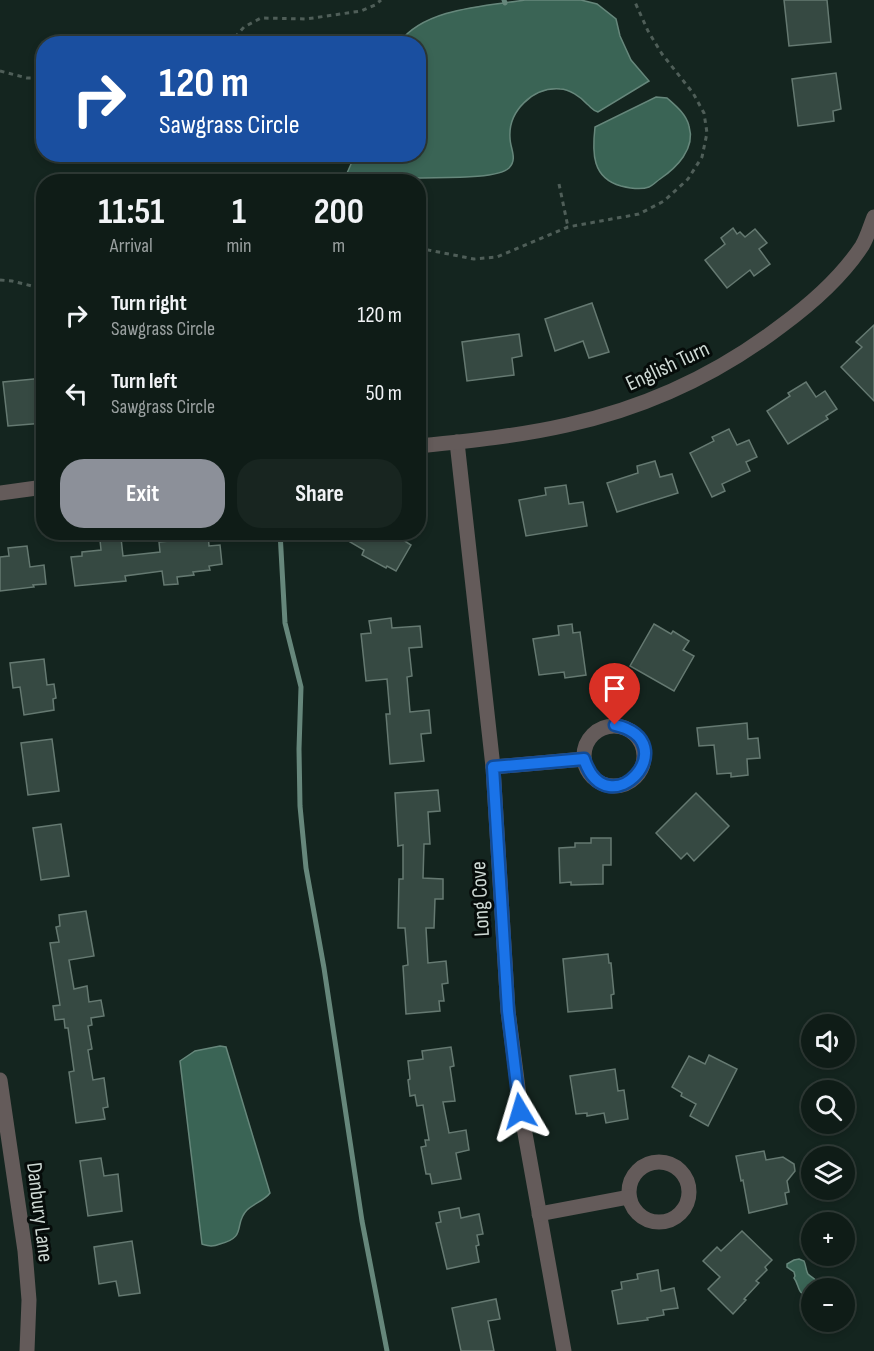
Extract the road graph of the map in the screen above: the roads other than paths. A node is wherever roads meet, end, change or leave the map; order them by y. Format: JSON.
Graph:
{"nodes":[{"id":1,"x":874,"y":217,"type":"edge"},
{"id":2,"x":868,"y":248,"type":"edge"},
{"id":3,"x":457,"y":442,"type":"junction"},
{"id":4,"x":426,"y":445,"type":"edge"},
{"id":5,"x":36,"y":488,"type":"edge"},
{"id":6,"x":0,"y":493,"type":"edge"},
{"id":7,"x":584,"y":759,"type":"junction"},
{"id":8,"x":493,"y":767,"type":"junction"},
{"id":9,"x":0,"y":1080,"type":"edge"},
{"id":10,"x":629,"y":1197,"type":"dead end"},
{"id":11,"x":539,"y":1214,"type":"junction"},
{"id":12,"x":27,"y":1351,"type":"edge"},
{"id":13,"x":564,"y":1351,"type":"edge"}],
"edges":[{"from":1,"to":2,"type":"street","name":"English Turn"},
{"from":2,"to":3,"type":"street","name":"English Turn"},
{"from":3,"to":4,"type":"street","name":"English Turn"},
{"from":3,"to":8,"type":"street","name":"Long Cove"},
{"from":5,"to":6,"type":"street"},
{"from":7,"to":7,"type":"street"},
{"from":7,"to":8,"type":"street"},
{"from":8,"to":11,"type":"street","name":"Long Cove"},
{"from":9,"to":12,"type":"street","name":"Danbury Lane"},
{"from":10,"to":11,"type":"street"},
{"from":11,"to":13,"type":"street","name":"Long Cove"}]}
